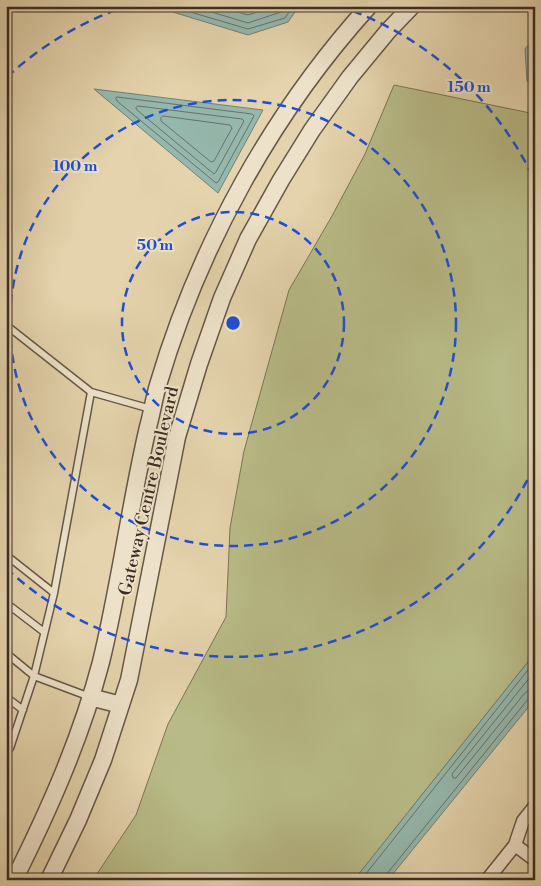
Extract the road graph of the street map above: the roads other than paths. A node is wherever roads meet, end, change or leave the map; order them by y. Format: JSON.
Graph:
{"nodes":[{"id":1,"x":369,"y":6,"type":"edge"},
{"id":2,"x":412,"y":6,"type":"edge"},
{"id":3,"x":6,"y":325,"type":"edge"},
{"id":4,"x":91,"y":392,"type":"junction"},
{"id":5,"x":153,"y":409,"type":"junction"},
{"id":6,"x":6,"y":555,"type":"edge"},
{"id":7,"x":54,"y":593,"type":"junction"},
{"id":8,"x":6,"y":603,"type":"edge"},
{"id":9,"x":44,"y":632,"type":"junction"},
{"id":10,"x":6,"y":653,"type":"edge"},
{"id":11,"x":34,"y":676,"type":"junction"},
{"id":12,"x":6,"y":697,"type":"edge"},
{"id":13,"x":90,"y":697,"type":"junction"},
{"id":14,"x":121,"y":705,"type":"junction"},
{"id":15,"x":23,"y":710,"type":"junction"},
{"id":16,"x":6,"y":753,"type":"edge"},
{"id":17,"x":535,"y":806,"type":"edge"},
{"id":18,"x":515,"y":845,"type":"junction"},
{"id":19,"x":535,"y":860,"type":"edge"},
{"id":20,"x":14,"y":880,"type":"edge"},
{"id":21,"x":49,"y":880,"type":"edge"},
{"id":22,"x":487,"y":880,"type":"edge"}],
"edges":[{"from":1,"to":5,"type":"street","name":"Gateway Centre Boulevard"},
{"from":2,"to":14,"type":"street","name":"Gateway Centre Boulevard"},
{"from":3,"to":4,"type":"lane"},
{"from":4,"to":5,"type":"lane"},
{"from":4,"to":7,"type":"lane"},
{"from":5,"to":13,"type":"street","name":"Gateway Centre Boulevard"},
{"from":6,"to":7,"type":"lane"},
{"from":7,"to":9,"type":"lane"},
{"from":8,"to":9,"type":"lane"},
{"from":9,"to":11,"type":"lane"},
{"from":10,"to":11,"type":"lane"},
{"from":11,"to":13,"type":"lane"},
{"from":11,"to":15,"type":"lane"},
{"from":12,"to":15,"type":"lane"},
{"from":13,"to":14,"type":"street"},
{"from":13,"to":20,"type":"street","name":"Gateway Centre Boulevard"},
{"from":14,"to":21,"type":"street","name":"Gateway Centre Boulevard"},
{"from":15,"to":16,"type":"lane"},
{"from":17,"to":18,"type":"street"},
{"from":18,"to":19,"type":"street"},
{"from":18,"to":22,"type":"street"}]}
